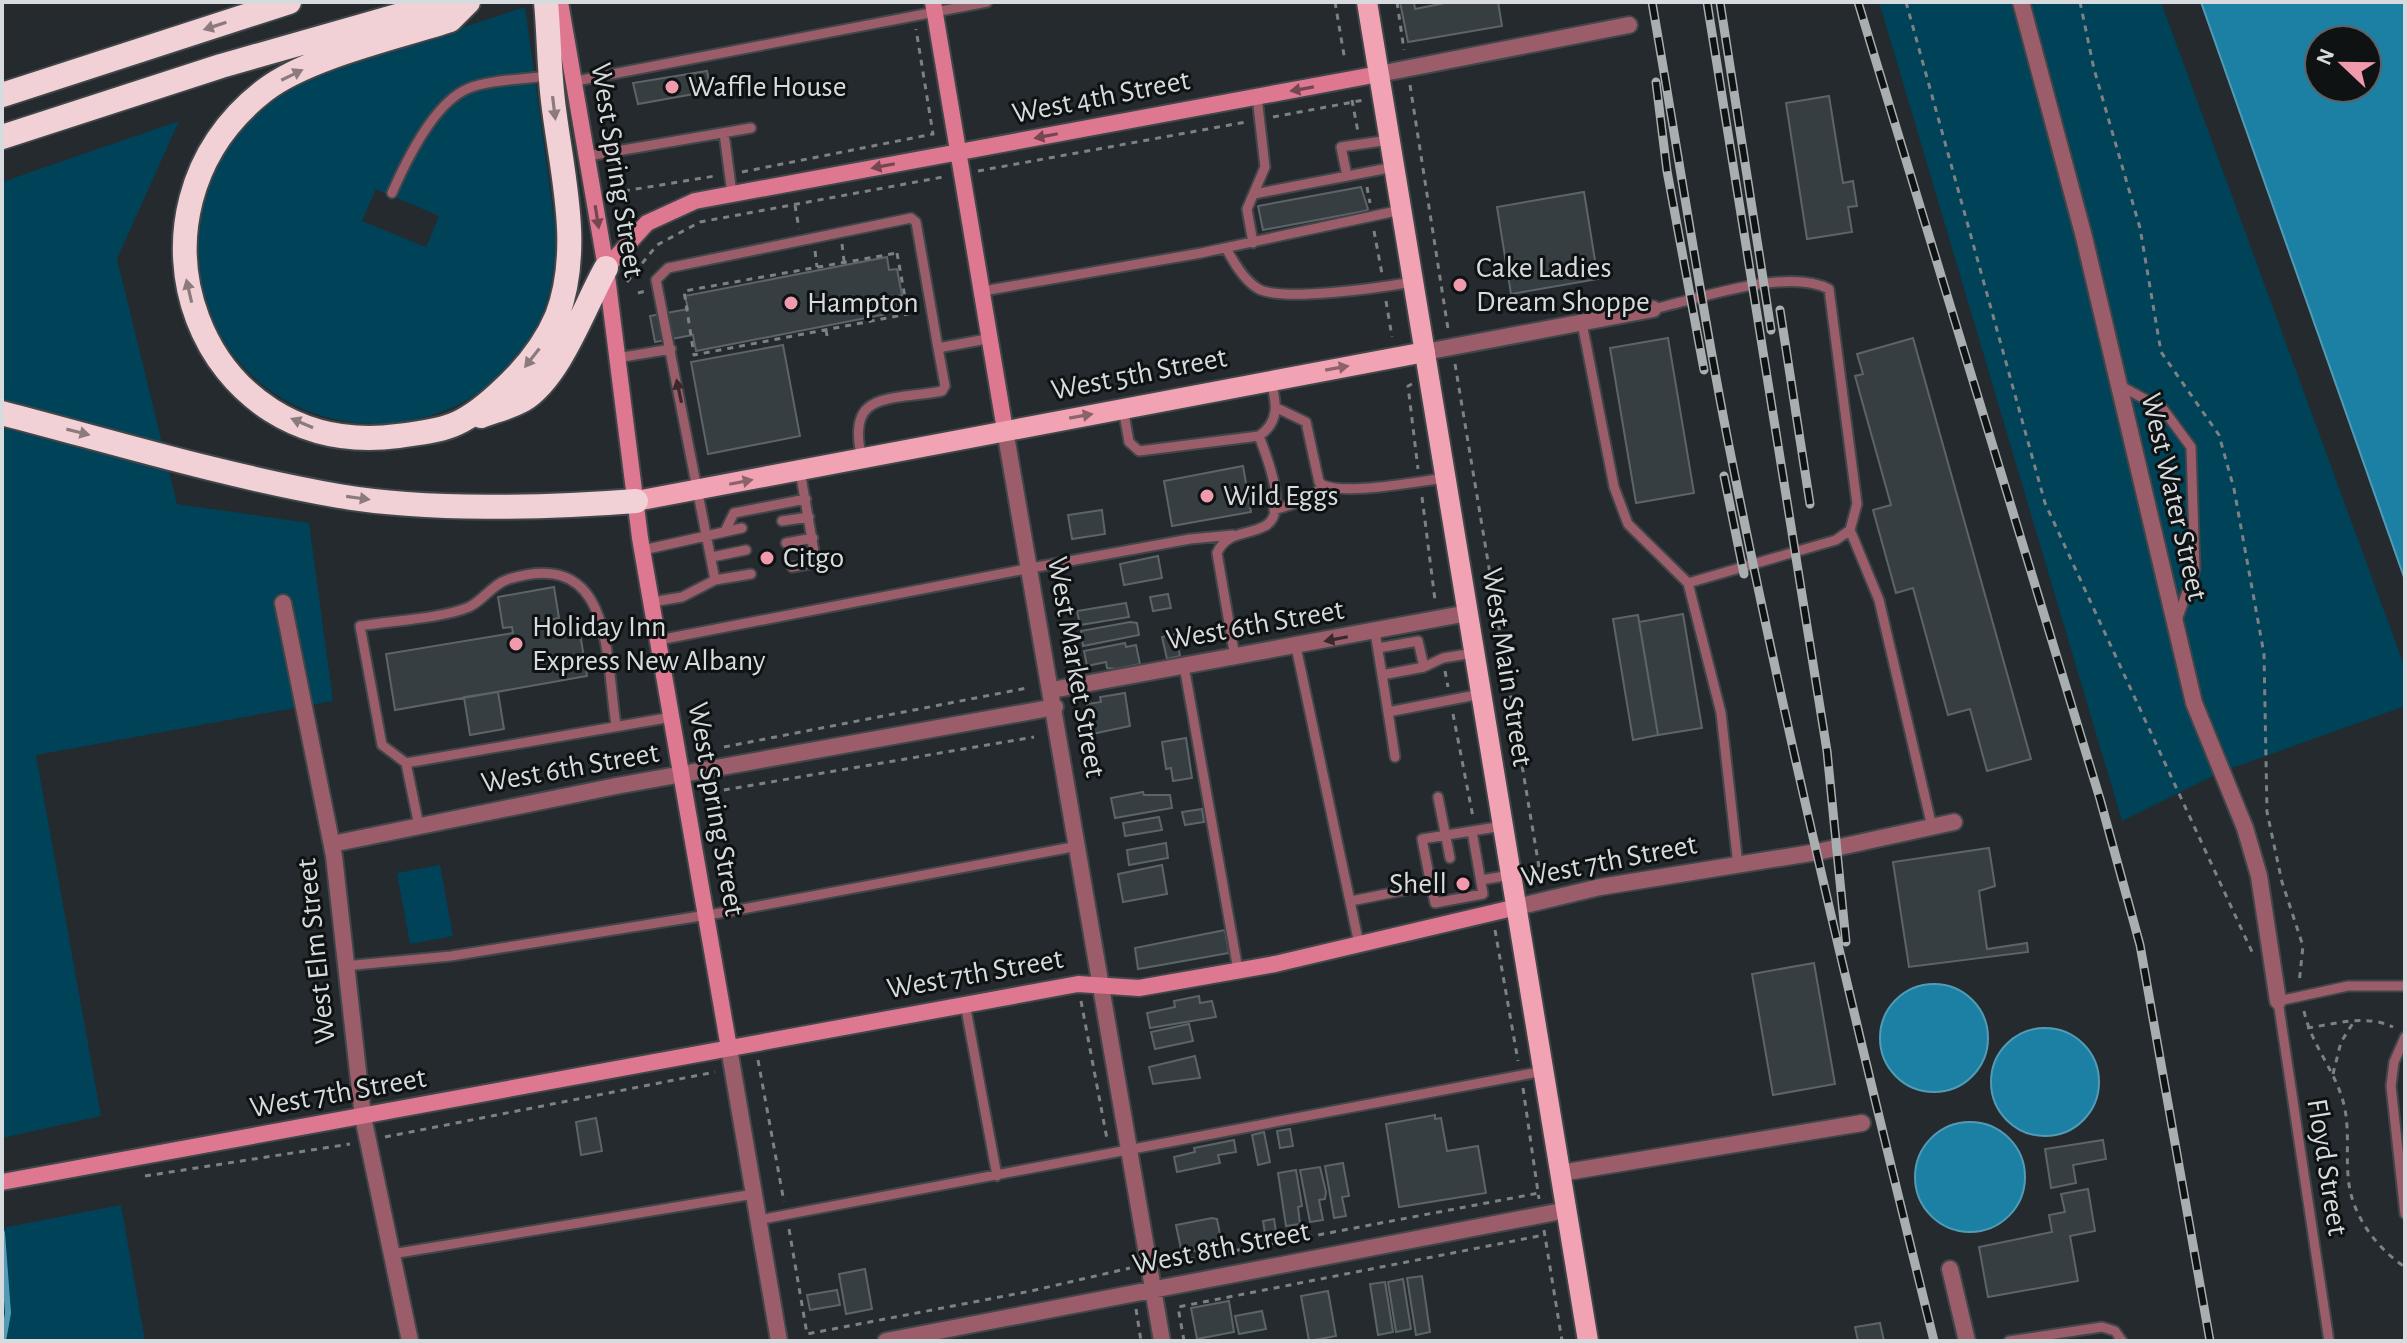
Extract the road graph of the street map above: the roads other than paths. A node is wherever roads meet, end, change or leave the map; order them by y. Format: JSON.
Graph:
{"nodes":[{"id":1,"x":289,"y":2,"type":"edge"},
{"id":2,"x":401,"y":2,"type":"edge"},
{"id":3,"x":446,"y":2,"type":"edge"},
{"id":4,"x":468,"y":2,"type":"edge"},
{"id":5,"x":546,"y":2,"type":"edge"},
{"id":6,"x":560,"y":2,"type":"edge"},
{"id":7,"x":987,"y":2,"type":"edge"},
{"id":8,"x":1367,"y":2,"type":"edge"},
{"id":9,"x":2021,"y":2,"type":"edge"},
{"id":10,"x":934,"y":8,"type":"edge"},
{"id":11,"x":1629,"y":25,"type":"dead end"},
{"id":12,"x":1379,"y":74,"type":"junction"},
{"id":13,"x":552,"y":75,"type":"junction"},
{"id":14,"x":576,"y":81,"type":"junction"},
{"id":15,"x":2,"y":95,"type":"edge"},
{"id":16,"x":1257,"y":97,"type":"junction"},
{"id":17,"x":2,"y":127,"type":"edge"},
{"id":18,"x":751,"y":128,"type":"dead end"},
{"id":19,"x":724,"y":133,"type":"junction"},
{"id":20,"x":2,"y":137,"type":"edge"},
{"id":21,"x":1389,"y":140,"type":"junction"},
{"id":22,"x":959,"y":152,"type":"junction"},
{"id":23,"x":588,"y":156,"type":"junction"},
{"id":24,"x":1394,"y":167,"type":"junction"},
{"id":25,"x":1347,"y":176,"type":"junction"},
{"id":26,"x":392,"y":193,"type":"dead end"},
{"id":27,"x":732,"y":194,"type":"junction"},
{"id":28,"x":1254,"y":194,"type":"junction"},
{"id":29,"x":1401,"y":210,"type":"junction"},
{"id":30,"x":1253,"y":243,"type":"junction"},
{"id":31,"x":1226,"y":248,"type":"junction"},
{"id":32,"x":606,"y":268,"type":"junction"},
{"id":33,"x":1413,"y":282,"type":"junction"},
{"id":34,"x":983,"y":291,"type":"junction"},
{"id":35,"x":1653,"y":309,"type":"joint"},
{"id":36,"x":1582,"y":323,"type":"junction"},
{"id":37,"x":992,"y":338,"type":"junction"},
{"id":38,"x":938,"y":348,"type":"junction"},
{"id":39,"x":671,"y":349,"type":"junction"},
{"id":40,"x":1425,"y":352,"type":"junction"},
{"id":41,"x":617,"y":358,"type":"junction"},
{"id":42,"x":1271,"y":380,"type":"junction"},
{"id":43,"x":2119,"y":385,"type":"junction"},
{"id":44,"x":1123,"y":408,"type":"junction"},
{"id":45,"x":1277,"y":408,"type":"junction"},
{"id":46,"x":2,"y":413,"type":"edge"},
{"id":47,"x":469,"y":420,"type":"junction"},
{"id":48,"x":1005,"y":430,"type":"junction"},
{"id":49,"x":1259,"y":436,"type":"junction"},
{"id":50,"x":862,"y":459,"type":"junction"},
{"id":51,"x":800,"y":471,"type":"junction"},
{"id":52,"x":1445,"y":478,"type":"junction"},
{"id":53,"x":1323,"y":487,"type":"junction"},
{"id":54,"x":699,"y":489,"type":"junction"},
{"id":55,"x":806,"y":499,"type":"junction"},
{"id":56,"x":636,"y":501,"type":"junction"},
{"id":57,"x":1274,"y":510,"type":"junction"},
{"id":58,"x":809,"y":517,"type":"junction"},
{"id":59,"x":782,"y":521,"type":"dead end"},
{"id":60,"x":742,"y":528,"type":"dead end"},
{"id":61,"x":1850,"y":530,"type":"junction"},
{"id":62,"x":725,"y":531,"type":"junction"},
{"id":63,"x":707,"y":535,"type":"junction"},
{"id":64,"x":1233,"y":535,"type":"junction"},
{"id":65,"x":813,"y":538,"type":"junction"},
{"id":66,"x":786,"y":543,"type":"dead end"},
{"id":67,"x":643,"y":550,"type":"junction"},
{"id":68,"x":746,"y":550,"type":"dead end"},
{"id":69,"x":712,"y":557,"type":"junction"},
{"id":70,"x":792,"y":567,"type":"dead end"},
{"id":71,"x":1031,"y":568,"type":"junction"},
{"id":72,"x":751,"y":574,"type":"dead end"},
{"id":73,"x":715,"y":580,"type":"junction"},
{"id":74,"x":1688,"y":583,"type":"junction"},
{"id":75,"x":652,"y":602,"type":"junction"},
{"id":76,"x":283,"y":603,"type":"dead end"},
{"id":77,"x":1468,"y":613,"type":"junction"},
{"id":78,"x":2175,"y":627,"type":"junction"},
{"id":79,"x":659,"y":640,"type":"junction"},
{"id":80,"x":1376,"y":640,"type":"junction"},
{"id":81,"x":1296,"y":647,"type":"junction"},
{"id":82,"x":1474,"y":653,"type":"junction"},
{"id":83,"x":1235,"y":657,"type":"junction"},
{"id":84,"x":1184,"y":666,"type":"junction"},
{"id":85,"x":1424,"y":667,"type":"junction"},
{"id":86,"x":1382,"y":675,"type":"junction"},
{"id":87,"x":1481,"y":694,"type":"junction"},
{"id":88,"x":1053,"y":699,"type":"junction"},
{"id":89,"x":1388,"y":712,"type":"junction"},
{"id":90,"x":672,"y":717,"type":"junction"},
{"id":91,"x":616,"y":725,"type":"junction"},
{"id":92,"x":1395,"y":757,"type":"dead end"},
{"id":93,"x":406,"y":763,"type":"junction"},
{"id":94,"x":682,"y":776,"type":"junction"},
{"id":95,"x":1438,"y":797,"type":"dead end"},
{"id":96,"x":1954,"y":822,"type":"dead end"},
{"id":97,"x":419,"y":826,"type":"junction"},
{"id":98,"x":1503,"y":826,"type":"junction"},
{"id":99,"x":1932,"y":827,"type":"junction"},
{"id":100,"x":1472,"y":831,"type":"junction"},
{"id":101,"x":1445,"y":836,"type":"junction"},
{"id":102,"x":332,"y":844,"type":"junction"},
{"id":103,"x":1078,"y":846,"type":"junction"},
{"id":104,"x":1450,"y":858,"type":"dead end"},
{"id":105,"x":1738,"y":865,"type":"junction"},
{"id":106,"x":1511,"y":875,"type":"junction"},
{"id":107,"x":1481,"y":880,"type":"junction"},
{"id":108,"x":1431,"y":885,"type":"junction"},
{"id":109,"x":1457,"y":896,"type":"junction"},
{"id":110,"x":1351,"y":901,"type":"junction"},
{"id":111,"x":1517,"y":907,"type":"junction"},
{"id":112,"x":706,"y":915,"type":"junction"},
{"id":113,"x":1462,"y":923,"type":"junction"},
{"id":114,"x":1359,"y":944,"type":"junction"},
{"id":115,"x":344,"y":966,"type":"junction"},
{"id":116,"x":1238,"y":970,"type":"junction"},
{"id":117,"x":1102,"y":986,"type":"junction"},
{"id":118,"x":2405,"y":986,"type":"edge"},
{"id":119,"x":2278,"y":1001,"type":"junction"},
{"id":120,"x":965,"y":1004,"type":"junction"},
{"id":121,"x":2405,"y":1037,"type":"edge"},
{"id":122,"x":729,"y":1048,"type":"junction"},
{"id":123,"x":1544,"y":1071,"type":"junction"},
{"id":124,"x":363,"y":1117,"type":"junction"},
{"id":125,"x":1862,"y":1123,"type":"dead end"},
{"id":126,"x":1130,"y":1150,"type":"junction"},
{"id":127,"x":1561,"y":1173,"type":"junction"},
{"id":128,"x":997,"y":1176,"type":"junction"},
{"id":129,"x":2,"y":1182,"type":"edge"},
{"id":130,"x":754,"y":1194,"type":"junction"},
{"id":131,"x":1567,"y":1210,"type":"junction"},
{"id":132,"x":2405,"y":1214,"type":"edge"},
{"id":133,"x":758,"y":1220,"type":"junction"},
{"id":134,"x":392,"y":1254,"type":"junction"},
{"id":135,"x":1950,"y":1269,"type":"dead end"},
{"id":136,"x":1154,"y":1290,"type":"junction"},
{"id":137,"x":925,"y":1337,"type":"edge"},
{"id":138,"x":410,"y":1341,"type":"edge"},
{"id":139,"x":779,"y":1341,"type":"edge"},
{"id":140,"x":886,"y":1341,"type":"edge"},
{"id":141,"x":1162,"y":1341,"type":"edge"},
{"id":142,"x":1588,"y":1341,"type":"edge"},
{"id":143,"x":1967,"y":1341,"type":"edge"},
{"id":144,"x":2009,"y":1341,"type":"edge"},
{"id":145,"x":2122,"y":1341,"type":"edge"},
{"id":146,"x":2329,"y":1341,"type":"edge"}],
"edges":[{"from":1,"to":15,"type":"highway","one_way":true},
{"from":2,"to":17,"type":"highway"},
{"from":3,"to":20,"type":"highway"},
{"from":47,"to":4,"type":"highway","one_way":true},
{"from":5,"to":13,"type":"highway"},
{"from":6,"to":14,"type":"street","name":"West Spring Street"},
{"from":7,"to":10,"type":"lane"},
{"from":8,"to":12,"type":"main road","name":"West Main Street"},
{"from":9,"to":43,"type":"street","name":"West Water Street"},
{"from":10,"to":14,"type":"lane"},
{"from":10,"to":22,"type":"street","name":"West Market Street"},
{"from":11,"to":12,"type":"street","name":"West 4th Street"},
{"from":12,"to":16,"type":"street","name":"West 4th Street","one_way":true},
{"from":12,"to":21,"type":"main road","name":"West Main Street"},
{"from":13,"to":26,"type":"lane"},
{"from":13,"to":47,"type":"highway","one_way":true},
{"from":14,"to":23,"type":"street","name":"West Spring Street"},
{"from":16,"to":22,"type":"street","name":"West 4th Street","one_way":true},
{"from":16,"to":28,"type":"lane"},
{"from":18,"to":19,"type":"lane"},
{"from":19,"to":23,"type":"lane"},
{"from":19,"to":27,"type":"lane"},
{"from":21,"to":24,"type":"main road","name":"West Main Street"},
{"from":21,"to":25,"type":"lane"},
{"from":22,"to":27,"type":"street","name":"West 4th Street","one_way":true},
{"from":22,"to":34,"type":"street","name":"West Market Street"},
{"from":23,"to":32,"type":"street","name":"West Spring Street","one_way":true},
{"from":24,"to":25,"type":"lane"},
{"from":24,"to":29,"type":"main road","name":"West Main Street"},
{"from":25,"to":28,"type":"lane"},
{"from":27,"to":32,"type":"street","name":"West 4th Street"},
{"from":28,"to":30,"type":"lane"},
{"from":29,"to":30,"type":"lane"},
{"from":29,"to":33,"type":"main road","name":"West Main Street"},
{"from":30,"to":31,"type":"lane"},
{"from":31,"to":33,"type":"lane"},
{"from":31,"to":34,"type":"lane"},
{"from":32,"to":41,"type":"street","name":"West Spring Street"},
{"from":32,"to":47,"type":"highway"},
{"from":33,"to":40,"type":"main road","name":"West Main Street"},
{"from":34,"to":37,"type":"street","name":"West Market Street"},
{"from":35,"to":36,"type":"street","name":"West 5th Street"},
{"from":35,"to":61,"type":"lane"},
{"from":36,"to":40,"type":"street","name":"West 5th Street"},
{"from":36,"to":74,"type":"lane"},
{"from":37,"to":38,"type":"lane"},
{"from":37,"to":48,"type":"street","name":"West Market Street"},
{"from":38,"to":39,"type":"lane"},
{"from":38,"to":50,"type":"lane"},
{"from":39,"to":41,"type":"lane"},
{"from":54,"to":39,"type":"lane","one_way":true},
{"from":42,"to":40,"type":"main road","name":"West 5th Street","one_way":true},
{"from":40,"to":52,"type":"main road","name":"West Main Street"},
{"from":41,"to":56,"type":"street","name":"West Spring Street"},
{"from":42,"to":44,"type":"main road","name":"West 5th Street"},
{"from":42,"to":45,"type":"lane"},
{"from":43,"to":78,"type":"street","name":"West Water Street"},
{"from":43,"to":78,"type":"lane"},
{"from":48,"to":44,"type":"main road","name":"West 5th Street","one_way":true},
{"from":44,"to":49,"type":"lane"},
{"from":45,"to":49,"type":"lane"},
{"from":45,"to":53,"type":"lane"},
{"from":46,"to":56,"type":"highway","one_way":true},
{"from":48,"to":50,"type":"main road","name":"West 5th Street"},
{"from":48,"to":71,"type":"street","name":"West Market Street"},
{"from":49,"to":57,"type":"lane"},
{"from":50,"to":51,"type":"main road","name":"West 5th Street"},
{"from":54,"to":51,"type":"main road","name":"West 5th Street","one_way":true},
{"from":51,"to":55,"type":"lane"},
{"from":52,"to":53,"type":"lane"},
{"from":52,"to":77,"type":"main road","name":"West Main Street"},
{"from":53,"to":57,"type":"lane"},
{"from":54,"to":56,"type":"main road","name":"West 5th Street"},
{"from":54,"to":63,"type":"lane"},
{"from":55,"to":58,"type":"lane"},
{"from":55,"to":62,"type":"lane"},
{"from":56,"to":67,"type":"street","name":"West Spring Street"},
{"from":57,"to":64,"type":"lane"},
{"from":58,"to":59,"type":"lane"},
{"from":58,"to":65,"type":"lane"},
{"from":60,"to":62,"type":"lane"},
{"from":61,"to":74,"type":"lane"},
{"from":61,"to":99,"type":"lane"},
{"from":62,"to":63,"type":"lane"},
{"from":63,"to":67,"type":"lane"},
{"from":63,"to":69,"type":"lane"},
{"from":64,"to":71,"type":"lane"},
{"from":64,"to":83,"type":"lane"},
{"from":65,"to":66,"type":"lane"},
{"from":65,"to":70,"type":"lane"},
{"from":67,"to":75,"type":"street","name":"West Spring Street"},
{"from":68,"to":69,"type":"lane"},
{"from":69,"to":73,"type":"lane"},
{"from":71,"to":79,"type":"lane"},
{"from":71,"to":88,"type":"street","name":"West Market Street"},
{"from":72,"to":73,"type":"lane"},
{"from":73,"to":75,"type":"lane"},
{"from":74,"to":105,"type":"lane"},
{"from":75,"to":79,"type":"street","name":"West Spring Street"},
{"from":76,"to":102,"type":"street","name":"West Elm Street"},
{"from":77,"to":80,"type":"street","name":"West 6th Street"},
{"from":77,"to":82,"type":"main road","name":"West Main Street"},
{"from":78,"to":119,"type":"street","name":"West Water Street"},
{"from":79,"to":90,"type":"street","name":"West Spring Street"},
{"from":80,"to":81,"type":"street","name":"West 6th Street","one_way":true},
{"from":80,"to":85,"type":"lane"},
{"from":80,"to":86,"type":"lane"},
{"from":81,"to":83,"type":"street","name":"West 6th Street"},
{"from":81,"to":110,"type":"lane"},
{"from":82,"to":85,"type":"lane"},
{"from":82,"to":87,"type":"main road","name":"West Main Street"},
{"from":83,"to":84,"type":"street","name":"West 6th Street"},
{"from":84,"to":88,"type":"street","name":"West 6th Street"},
{"from":84,"to":116,"type":"lane"},
{"from":85,"to":86,"type":"lane"},
{"from":86,"to":89,"type":"lane"},
{"from":87,"to":89,"type":"lane"},
{"from":87,"to":98,"type":"main road","name":"West Main Street"},
{"from":88,"to":94,"type":"street","name":"West 6th Street"},
{"from":88,"to":103,"type":"street","name":"West Market Street"},
{"from":89,"to":92,"type":"lane"},
{"from":90,"to":91,"type":"lane"},
{"from":90,"to":94,"type":"street","name":"West Spring Street"},
{"from":91,"to":93,"type":"lane"},
{"from":91,"to":93,"type":"lane"},
{"from":93,"to":97,"type":"lane"},
{"from":94,"to":97,"type":"street","name":"West 6th Street"},
{"from":94,"to":112,"type":"street","name":"West Spring Street"},
{"from":95,"to":101,"type":"lane"},
{"from":96,"to":99,"type":"street","name":"West 7th Street"},
{"from":97,"to":102,"type":"street","name":"West 6th Street"},
{"from":98,"to":100,"type":"lane"},
{"from":98,"to":106,"type":"main road","name":"West Main Street"},
{"from":99,"to":105,"type":"street","name":"West 7th Street"},
{"from":100,"to":101,"type":"lane"},
{"from":100,"to":107,"type":"lane"},
{"from":101,"to":104,"type":"lane"},
{"from":101,"to":108,"type":"lane"},
{"from":102,"to":115,"type":"street","name":"West Elm Street"},
{"from":103,"to":112,"type":"lane"},
{"from":103,"to":117,"type":"street","name":"West Market Street"},
{"from":105,"to":111,"type":"street","name":"West 7th Street"},
{"from":106,"to":107,"type":"lane"},
{"from":106,"to":111,"type":"main road","name":"West Main Street"},
{"from":107,"to":109,"type":"lane"},
{"from":108,"to":109,"type":"lane"},
{"from":108,"to":110,"type":"lane"},
{"from":109,"to":113,"type":"lane"},
{"from":110,"to":114,"type":"lane"},
{"from":111,"to":113,"type":"street","name":"West 7th Street"},
{"from":111,"to":123,"type":"main road","name":"West Main Street"},
{"from":112,"to":115,"type":"lane"},
{"from":112,"to":122,"type":"street","name":"West Spring Street"},
{"from":113,"to":114,"type":"street","name":"West 7th Street"},
{"from":114,"to":116,"type":"street","name":"West 7th Street"},
{"from":115,"to":124,"type":"street","name":"West Elm Street"},
{"from":116,"to":117,"type":"street","name":"West 7th Street"},
{"from":117,"to":120,"type":"street","name":"West 7th Street"},
{"from":117,"to":126,"type":"street","name":"West Market Street"},
{"from":118,"to":119,"type":"lane"},
{"from":119,"to":146,"type":"lane","name":"Floyd Street"},
{"from":120,"to":122,"type":"street","name":"West 7th Street"},
{"from":120,"to":128,"type":"lane"},
{"from":121,"to":132,"type":"lane"},
{"from":122,"to":124,"type":"street","name":"West 7th Street"},
{"from":122,"to":130,"type":"street","name":"West Spring Street"},
{"from":123,"to":126,"type":"lane"},
{"from":123,"to":127,"type":"main road","name":"West Main Street"},
{"from":124,"to":129,"type":"street","name":"West 7th Street"},
{"from":124,"to":134,"type":"street","name":"West Elm Street"},
{"from":125,"to":127,"type":"street"},
{"from":126,"to":128,"type":"lane"},
{"from":126,"to":136,"type":"street","name":"West Market Street"},
{"from":127,"to":131,"type":"main road","name":"West Main Street"},
{"from":128,"to":133,"type":"lane"},
{"from":130,"to":133,"type":"street","name":"West Spring Street"},
{"from":130,"to":134,"type":"lane"},
{"from":131,"to":136,"type":"street","name":"West 8th Street"},
{"from":131,"to":142,"type":"main road","name":"West Main Street"},
{"from":133,"to":139,"type":"street","name":"West Spring Street"},
{"from":134,"to":138,"type":"street","name":"West Elm Street"},
{"from":135,"to":143,"type":"street"},
{"from":136,"to":137,"type":"street","name":"West 8th Street"},
{"from":136,"to":141,"type":"street","name":"West Market Street"},
{"from":137,"to":140,"type":"street","name":"West 8th Street"},
{"from":144,"to":145,"type":"lane"}]}
